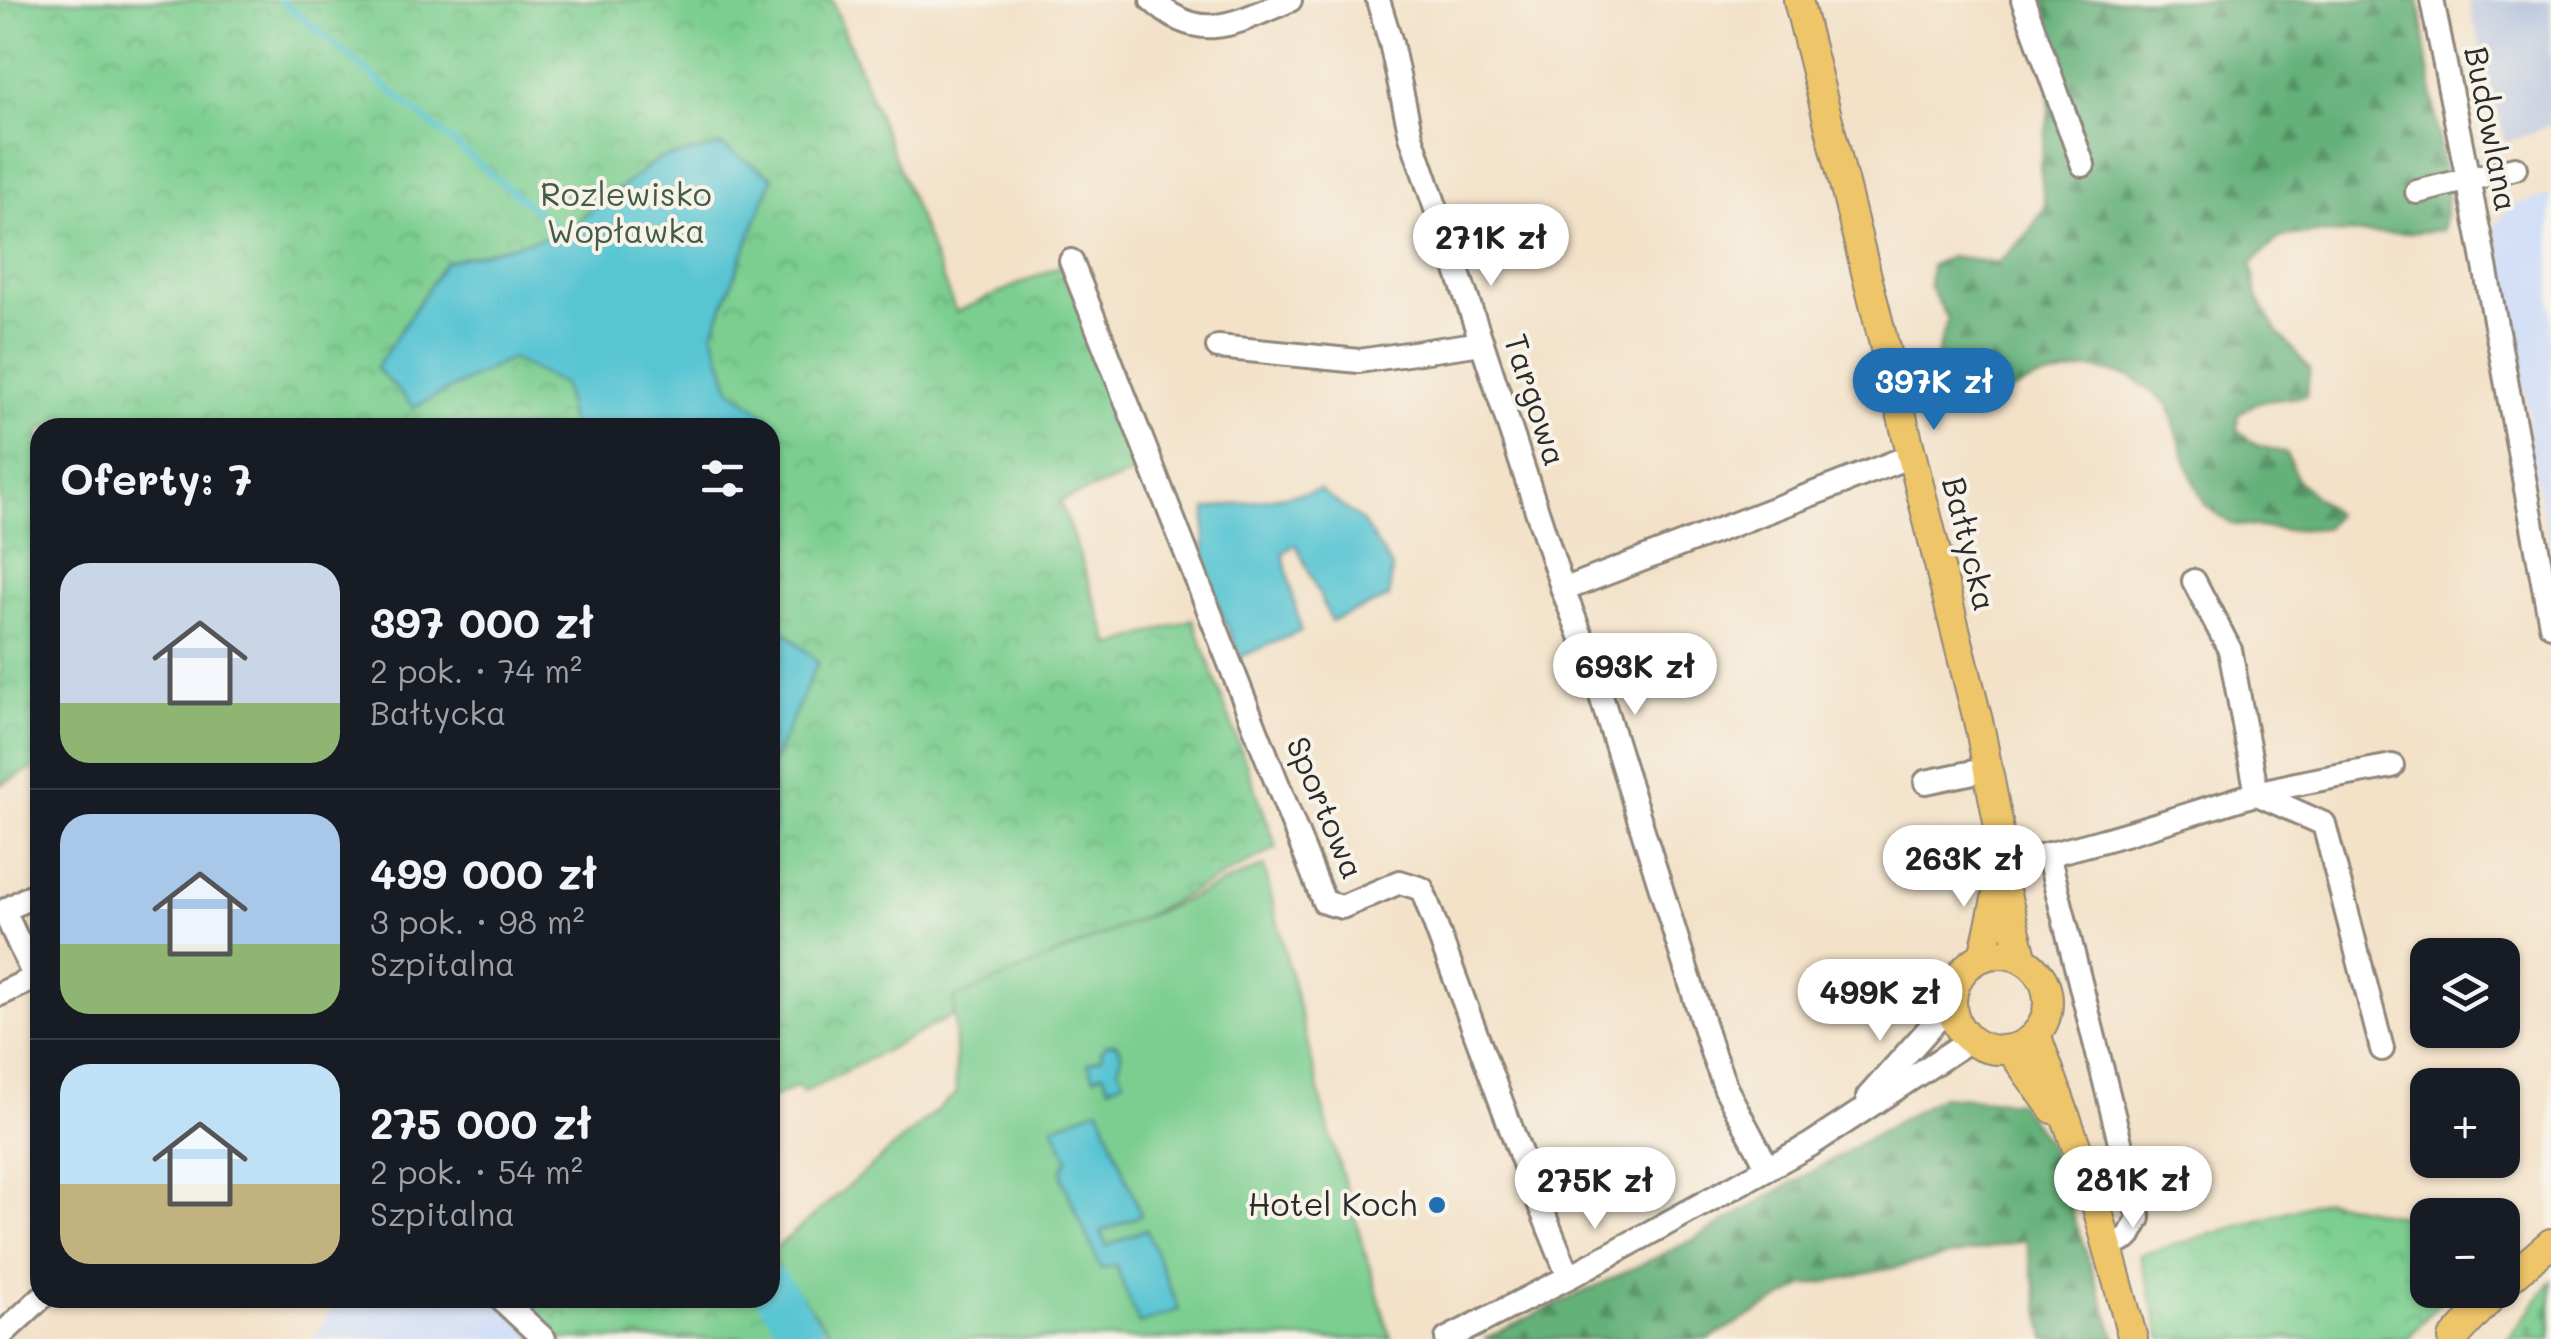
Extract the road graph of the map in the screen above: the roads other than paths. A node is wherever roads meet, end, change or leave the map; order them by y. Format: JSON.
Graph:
{"nodes":[{"id":1,"x":1152,"y":0,"type":"edge"},
{"id":2,"x":1290,"y":0,"type":"edge"},
{"id":3,"x":1378,"y":0,"type":"edge"},
{"id":4,"x":1798,"y":0,"type":"edge"},
{"id":5,"x":2023,"y":0,"type":"edge"},
{"id":6,"x":2432,"y":0,"type":"edge"},
{"id":7,"x":2083,"y":165,"type":"dead end"},
{"id":8,"x":2515,"y":168,"type":"dead end"},
{"id":9,"x":2467,"y":178,"type":"junction"},
{"id":10,"x":2417,"y":192,"type":"dead end"},
{"id":11,"x":1071,"y":261,"type":"dead end"},
{"id":12,"x":1482,"y":342,"type":"junction"},
{"id":13,"x":1218,"y":347,"type":"dead end"},
{"id":14,"x":1910,"y":456,"type":"junction"},
{"id":15,"x":2194,"y":581,"type":"dead end"},
{"id":16,"x":1562,"y":590,"type":"junction"},
{"id":17,"x":2551,"y":625,"type":"edge"},
{"id":18,"x":2392,"y":766,"type":"dead end"},
{"id":19,"x":1988,"y":769,"type":"junction"},
{"id":20,"x":1926,"y":782,"type":"dead end"},
{"id":21,"x":2257,"y":794,"type":"junction"},
{"id":22,"x":2048,"y":854,"type":"junction"},
{"id":23,"x":2001,"y":870,"type":"junction"},
{"id":24,"x":30,"y":897,"type":"edge"},
{"id":25,"x":1983,"y":957,"type":"junction"},
{"id":26,"x":2022,"y":960,"type":"junction"},
{"id":27,"x":30,"y":965,"type":"edge"},
{"id":28,"x":30,"y":981,"type":"edge"},
{"id":29,"x":0,"y":994,"type":"edge"},
{"id":30,"x":1952,"y":1003,"type":"junction"},
{"id":31,"x":2036,"y":1034,"type":"junction"},
{"id":32,"x":1970,"y":1040,"type":"junction"},
{"id":33,"x":2010,"y":1049,"type":"junction"},
{"id":34,"x":2382,"y":1050,"type":"dead end"},
{"id":35,"x":1847,"y":1120,"type":"junction"},
{"id":36,"x":2075,"y":1140,"type":"junction"},
{"id":37,"x":1768,"y":1168,"type":"junction"},
{"id":38,"x":2551,"y":1243,"type":"edge"},
{"id":39,"x":2108,"y":1249,"type":"junction"},
{"id":40,"x":2520,"y":1270,"type":"edge"},
{"id":41,"x":1569,"y":1277,"type":"junction"},
{"id":42,"x":30,"y":1308,"type":"edge"},
{"id":43,"x":511,"y":1308,"type":"edge"},
{"id":44,"x":2482,"y":1308,"type":"edge"},
{"id":45,"x":0,"y":1336,"type":"edge"},
{"id":46,"x":544,"y":1339,"type":"edge"},
{"id":47,"x":1447,"y":1339,"type":"edge"},
{"id":48,"x":2132,"y":1339,"type":"edge"},
{"id":49,"x":2454,"y":1339,"type":"edge"}],
"edges":[{"from":1,"to":2,"type":"street"},
{"from":3,"to":12,"type":"street","name":"Targowa"},
{"from":4,"to":14,"type":"main road","name":"Bałtycka"},
{"from":5,"to":7,"type":"street"},
{"from":6,"to":9,"type":"street","name":"Budowlana"},
{"from":8,"to":9,"type":"street"},
{"from":9,"to":10,"type":"street"},
{"from":9,"to":17,"type":"street","name":"Budowlana"},
{"from":11,"to":41,"type":"street","name":"Sportowa"},
{"from":12,"to":13,"type":"street"},
{"from":12,"to":16,"type":"street","name":"Targowa"},
{"from":14,"to":16,"type":"street"},
{"from":14,"to":19,"type":"main road","name":"Bałtycka"},
{"from":15,"to":21,"type":"street"},
{"from":16,"to":37,"type":"street","name":"Targowa"},
{"from":18,"to":21,"type":"street"},
{"from":19,"to":20,"type":"street"},
{"from":19,"to":23,"type":"main road","name":"Bałtycka"},
{"from":21,"to":22,"type":"street"},
{"from":21,"to":34,"type":"street"},
{"from":22,"to":23,"type":"street"},
{"from":22,"to":39,"type":"street"},
{"from":23,"to":25,"type":"main road","name":"Bałtycka"},
{"from":23,"to":26,"type":"main road","name":"Bałtycka"},
{"from":24,"to":27,"type":"street"},
{"from":25,"to":26,"type":"main road"},
{"from":25,"to":30,"type":"main road"},
{"from":26,"to":31,"type":"main road"},
{"from":28,"to":29,"type":"street"},
{"from":30,"to":32,"type":"main road"},
{"from":30,"to":35,"type":"street"},
{"from":31,"to":33,"type":"main road"},
{"from":31,"to":36,"type":"main road"},
{"from":32,"to":33,"type":"main road"},
{"from":32,"to":35,"type":"street"},
{"from":33,"to":36,"type":"main road"},
{"from":35,"to":37,"type":"street"},
{"from":36,"to":39,"type":"main road"},
{"from":37,"to":41,"type":"street"},
{"from":38,"to":40,"type":"main road"},
{"from":39,"to":48,"type":"main road"},
{"from":41,"to":47,"type":"street"},
{"from":42,"to":45,"type":"street"},
{"from":43,"to":46,"type":"street"},
{"from":44,"to":49,"type":"main road"}]}
